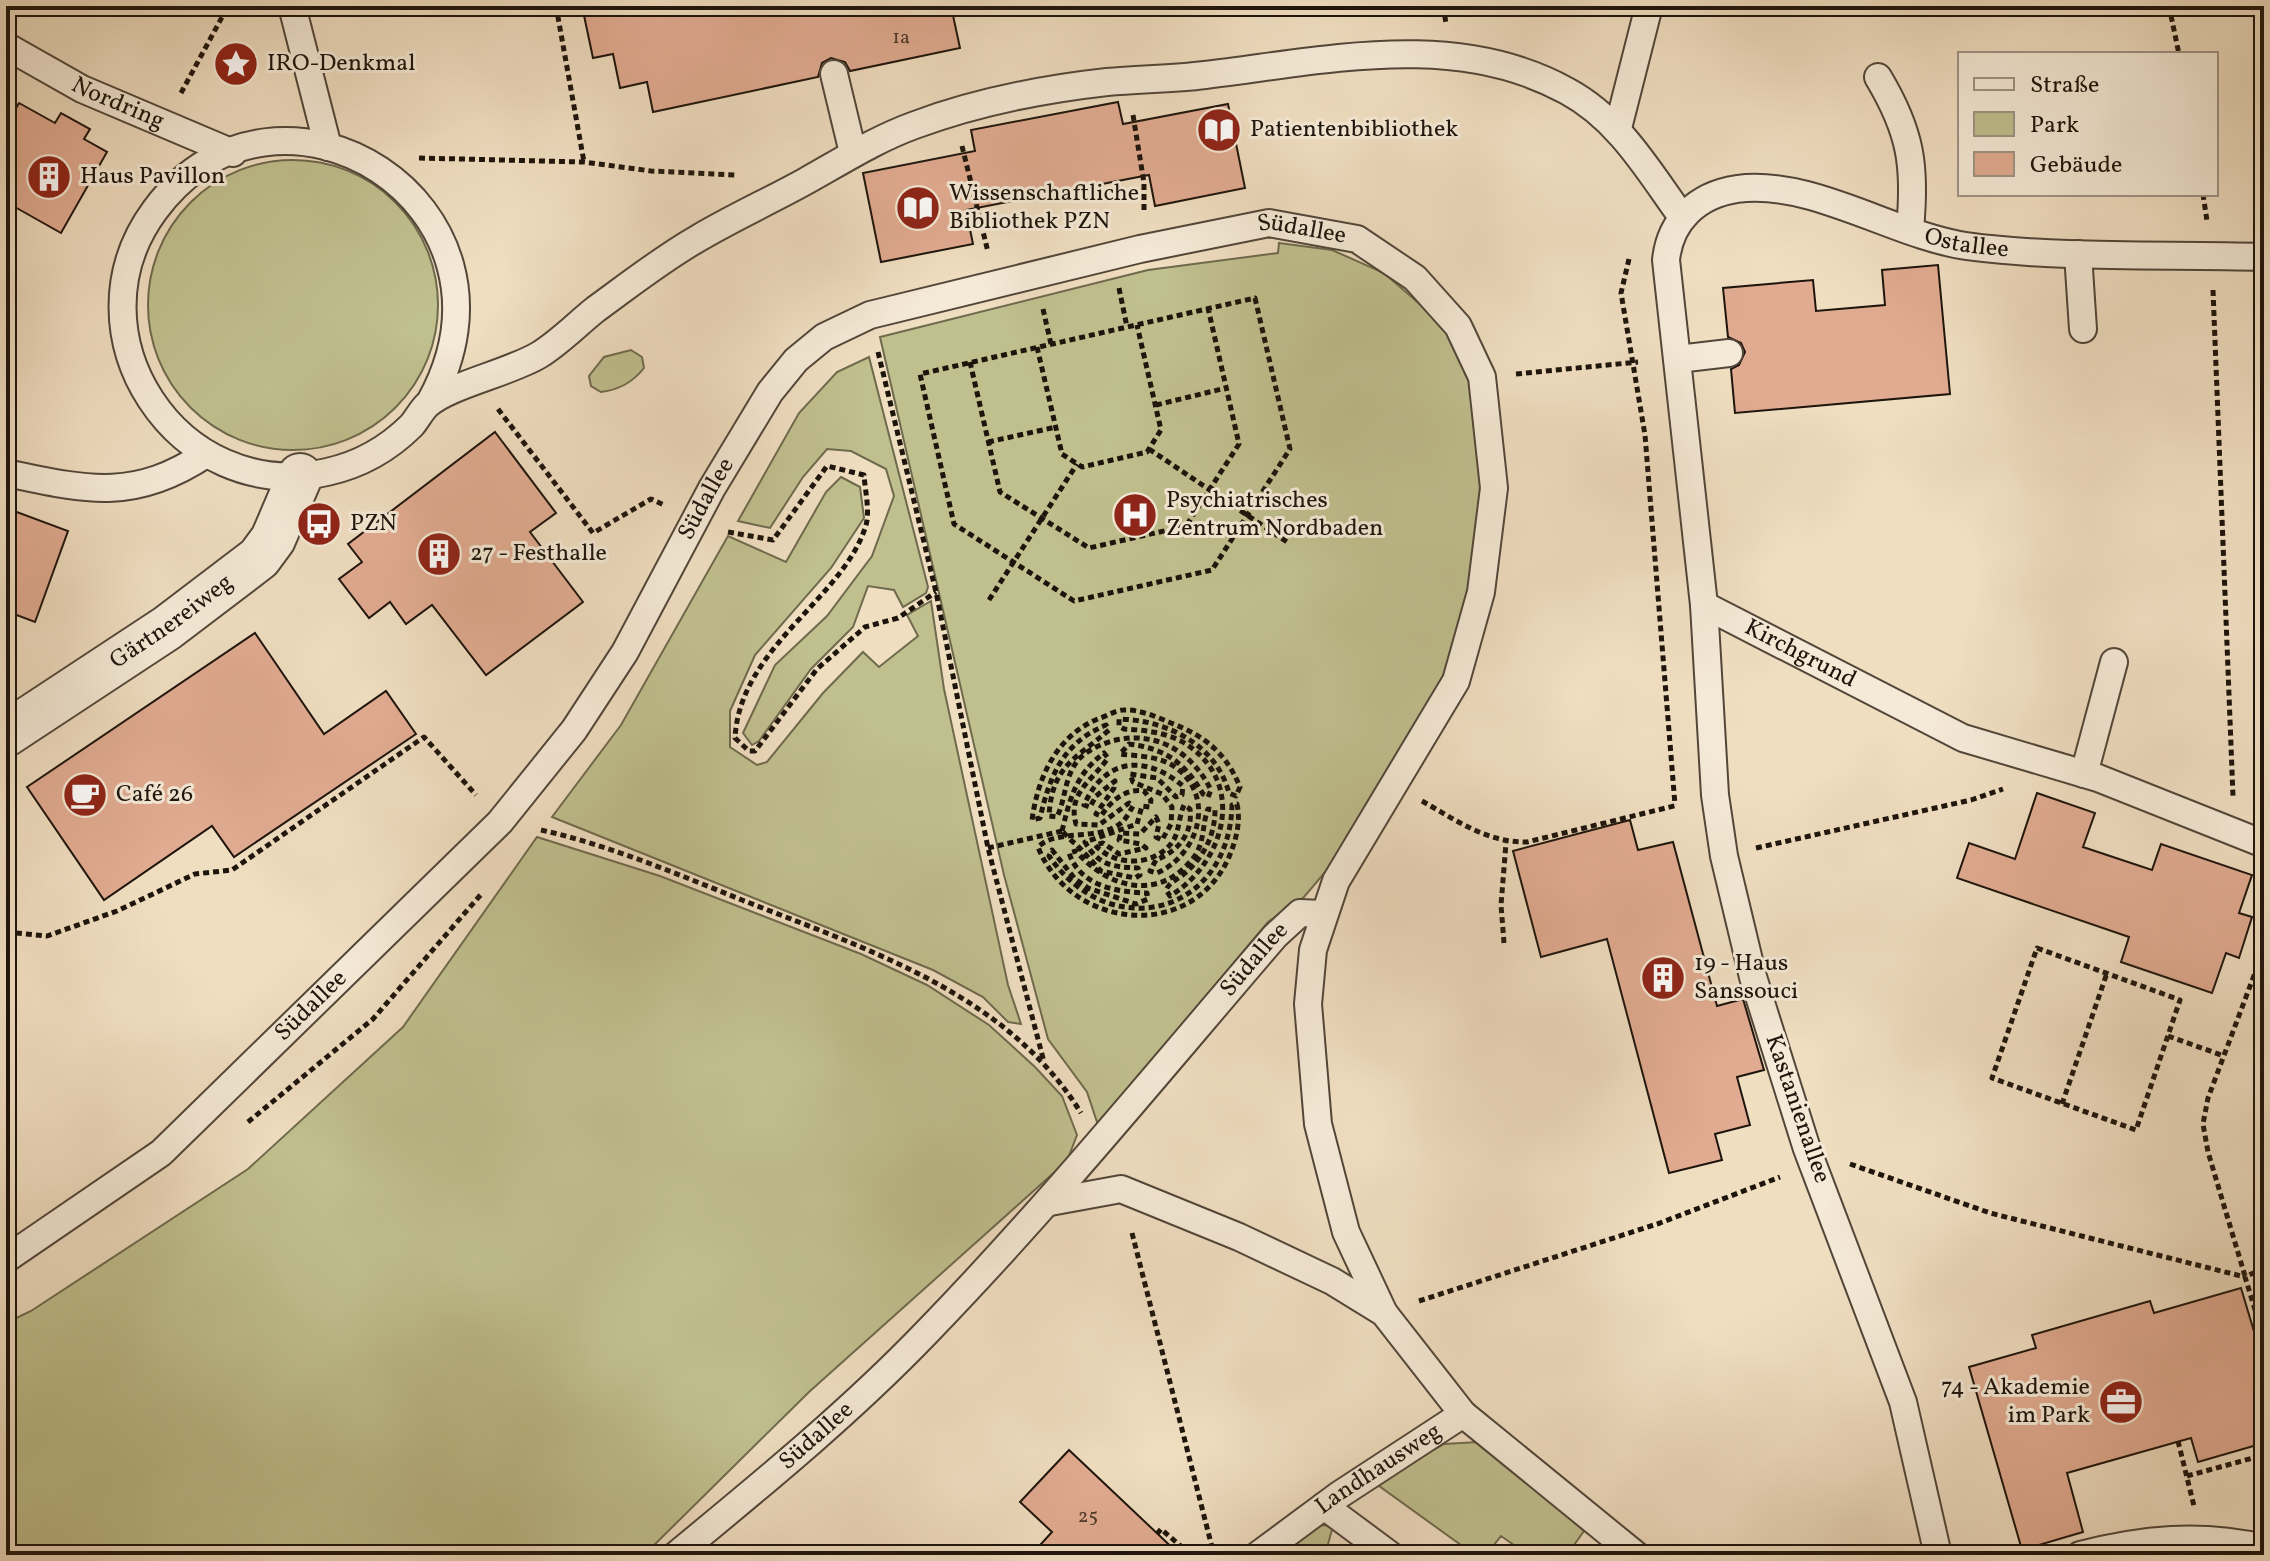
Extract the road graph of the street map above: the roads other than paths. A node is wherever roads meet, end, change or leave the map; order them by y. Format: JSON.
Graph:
{"nodes":[{"id":1,"x":292,"y":6,"type":"edge"},
{"id":2,"x":1649,"y":6,"type":"edge"},
{"id":3,"x":6,"y":46,"type":"edge"},
{"id":4,"x":834,"y":74,"type":"dead end"},
{"id":5,"x":1878,"y":77,"type":"dead end"},
{"id":6,"x":1618,"y":128,"type":"junction"},
{"id":7,"x":328,"y":147,"type":"junction"},
{"id":8,"x":233,"y":153,"type":"junction"},
{"id":9,"x":853,"y":153,"type":"junction"},
{"id":10,"x":1682,"y":217,"type":"junction"},
{"id":11,"x":1910,"y":229,"type":"junction"},
{"id":12,"x":2078,"y":254,"type":"junction"},
{"id":13,"x":2264,"y":257,"type":"edge"},
{"id":14,"x":2083,"y":329,"type":"dead end"},
{"id":15,"x":1729,"y":353,"type":"dead end"},
{"id":16,"x":1678,"y":359,"type":"junction"},
{"id":17,"x":430,"y":402,"type":"junction"},
{"id":18,"x":206,"y":454,"type":"junction"},
{"id":19,"x":6,"y":473,"type":"edge"},
{"id":20,"x":300,"y":476,"type":"junction"},
{"id":21,"x":1704,"y":605,"type":"junction"},
{"id":22,"x":2114,"y":662,"type":"dead end"},
{"id":23,"x":6,"y":734,"type":"edge"},
{"id":24,"x":2084,"y":774,"type":"junction"},
{"id":25,"x":2264,"y":844,"type":"edge"},
{"id":26,"x":1323,"y":914,"type":"junction"},
{"id":27,"x":1050,"y":1202,"type":"junction"},
{"id":28,"x":6,"y":1259,"type":"edge"},
{"id":29,"x":1384,"y":1313,"type":"junction"},
{"id":30,"x":1463,"y":1414,"type":"junction"},
{"id":31,"x":1324,"y":1506,"type":"junction"},
{"id":32,"x":2264,"y":1548,"type":"edge"},
{"id":33,"x":676,"y":1555,"type":"edge"},
{"id":34,"x":1258,"y":1555,"type":"edge"},
{"id":35,"x":1390,"y":1555,"type":"edge"},
{"id":36,"x":1636,"y":1555,"type":"edge"},
{"id":37,"x":1938,"y":1555,"type":"edge"},
{"id":38,"x":2080,"y":1555,"type":"edge"}],
"edges":[{"from":1,"to":7,"type":"lane"},
{"from":2,"to":6,"type":"lane"},
{"from":3,"to":8,"type":"lane","name":"Nordring"},
{"from":4,"to":9,"type":"lane"},
{"from":5,"to":11,"type":"lane"},
{"from":6,"to":9,"type":"lane"},
{"from":6,"to":10,"type":"lane"},
{"from":7,"to":8,"type":"lane"},
{"from":7,"to":17,"type":"lane"},
{"from":8,"to":18,"type":"lane"},
{"from":9,"to":17,"type":"lane"},
{"from":10,"to":11,"type":"lane","name":"Ostallee"},
{"from":10,"to":16,"type":"lane"},
{"from":11,"to":12,"type":"lane","name":"Ostallee"},
{"from":12,"to":13,"type":"lane","name":"Ostallee"},
{"from":12,"to":14,"type":"lane"},
{"from":15,"to":16,"type":"lane"},
{"from":16,"to":21,"type":"lane"},
{"from":17,"to":20,"type":"lane"},
{"from":18,"to":19,"type":"lane"},
{"from":18,"to":20,"type":"lane"},
{"from":20,"to":23,"type":"street","name":"Gärtnereiweg"},
{"from":21,"to":24,"type":"lane","name":"Kirchgrund"},
{"from":21,"to":37,"type":"lane","name":"Kastanienallee"},
{"from":22,"to":24,"type":"lane"},
{"from":24,"to":25,"type":"lane","name":"Kirchgrund"},
{"from":26,"to":27,"type":"lane","name":"Südallee"},
{"from":26,"to":28,"type":"lane","name":"Südallee"},
{"from":26,"to":29,"type":"lane"},
{"from":27,"to":29,"type":"lane"},
{"from":27,"to":33,"type":"lane","name":"Südallee"},
{"from":29,"to":30,"type":"lane"},
{"from":30,"to":31,"type":"lane","name":"Landhausweg"},
{"from":30,"to":36,"type":"lane"},
{"from":31,"to":34,"type":"lane","name":"Landhausweg"},
{"from":31,"to":35,"type":"lane"},
{"from":32,"to":38,"type":"lane"}]}
